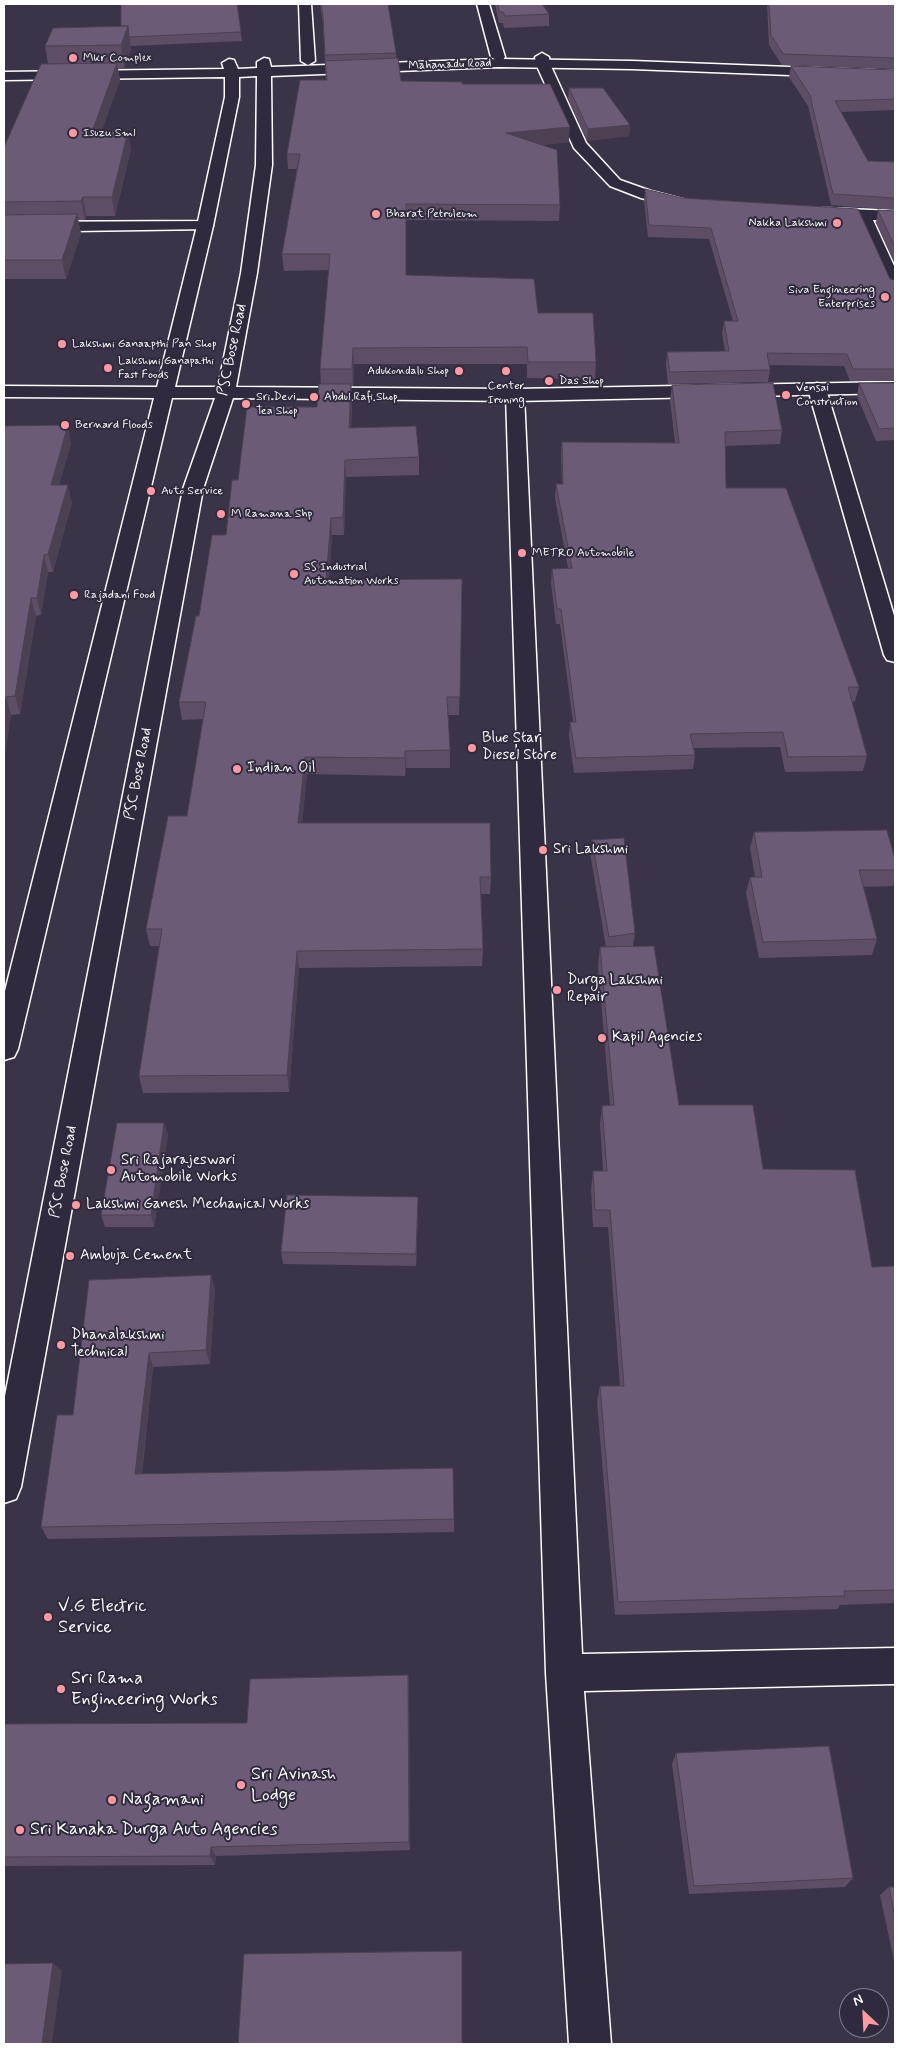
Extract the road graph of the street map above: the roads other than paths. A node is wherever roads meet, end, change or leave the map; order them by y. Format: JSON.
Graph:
{"nodes":[{"id":1,"x":305,"y":4,"type":"edge"},
{"id":2,"x":482,"y":4,"type":"edge"},
{"id":3,"x":498,"y":57,"type":"junction"},
{"id":4,"x":308,"y":61,"type":"junction"},
{"id":5,"x":543,"y":61,"type":"junction"},
{"id":6,"x":895,"y":64,"type":"edge"},
{"id":7,"x":264,"y":66,"type":"junction"},
{"id":8,"x":4,"y":67,"type":"edge"},
{"id":9,"x":230,"y":68,"type":"junction"},
{"id":10,"x":895,"y":75,"type":"edge"},
{"id":11,"x":4,"y":76,"type":"edge"},
{"id":12,"x":699,"y":204,"type":"edge"},
{"id":13,"x":805,"y":212,"type":"edge"},
{"id":14,"x":863,"y":215,"type":"junction"},
{"id":15,"x":895,"y":216,"type":"edge"},
{"id":16,"x":205,"y":226,"type":"junction"},
{"id":17,"x":4,"y":227,"type":"edge"},
{"id":18,"x":895,"y":286,"type":"edge"},
{"id":19,"x":895,"y":388,"type":"edge"},
{"id":20,"x":817,"y":389,"type":"junction"},
{"id":21,"x":4,"y":391,"type":"edge"},
{"id":22,"x":165,"y":391,"type":"junction"},
{"id":23,"x":226,"y":392,"type":"junction"},
{"id":24,"x":514,"y":395,"type":"junction"},
{"id":25,"x":895,"y":655,"type":"edge"},
{"id":26,"x":4,"y":1049,"type":"edge"},
{"id":27,"x":4,"y":1487,"type":"edge"},
{"id":28,"x":895,"y":1666,"type":"edge"},
{"id":29,"x":564,"y":1673,"type":"junction"},
{"id":30,"x":590,"y":2044,"type":"edge"}],
"edges":[{"from":1,"to":4,"type":"street"},
{"from":2,"to":3,"type":"street"},
{"from":3,"to":4,"type":"street","name":"Mahanadu Road"},
{"from":3,"to":5,"type":"street","name":"Mahanadu Road"},
{"from":4,"to":7,"type":"street","name":"Mahanadu Road"},
{"from":5,"to":6,"type":"street","name":"Mahanadu Road"},
{"from":5,"to":7,"type":"street","name":"Mahanadu Road"},
{"from":5,"to":10,"type":"street","name":"Mahanadu Road"},
{"from":5,"to":12,"type":"street"},
{"from":7,"to":9,"type":"street","name":"Mahanadu Road"},
{"from":7,"to":23,"type":"street","name":"PSC Bose Road"},
{"from":8,"to":9,"type":"street","name":"Mahanadu Road"},
{"from":9,"to":11,"type":"street","name":"Mahanadu Road"},
{"from":9,"to":16,"type":"street"},
{"from":13,"to":14,"type":"street"},
{"from":14,"to":15,"type":"street"},
{"from":14,"to":18,"type":"street"},
{"from":16,"to":17,"type":"street"},
{"from":16,"to":22,"type":"street"},
{"from":19,"to":20,"type":"street"},
{"from":20,"to":24,"type":"street"},
{"from":20,"to":25,"type":"street"},
{"from":21,"to":22,"type":"street"},
{"from":22,"to":23,"type":"street"},
{"from":22,"to":26,"type":"street"},
{"from":23,"to":24,"type":"street"},
{"from":23,"to":27,"type":"street","name":"PSC Bose Road"},
{"from":24,"to":29,"type":"street"},
{"from":28,"to":29,"type":"street"},
{"from":29,"to":30,"type":"street"}]}
